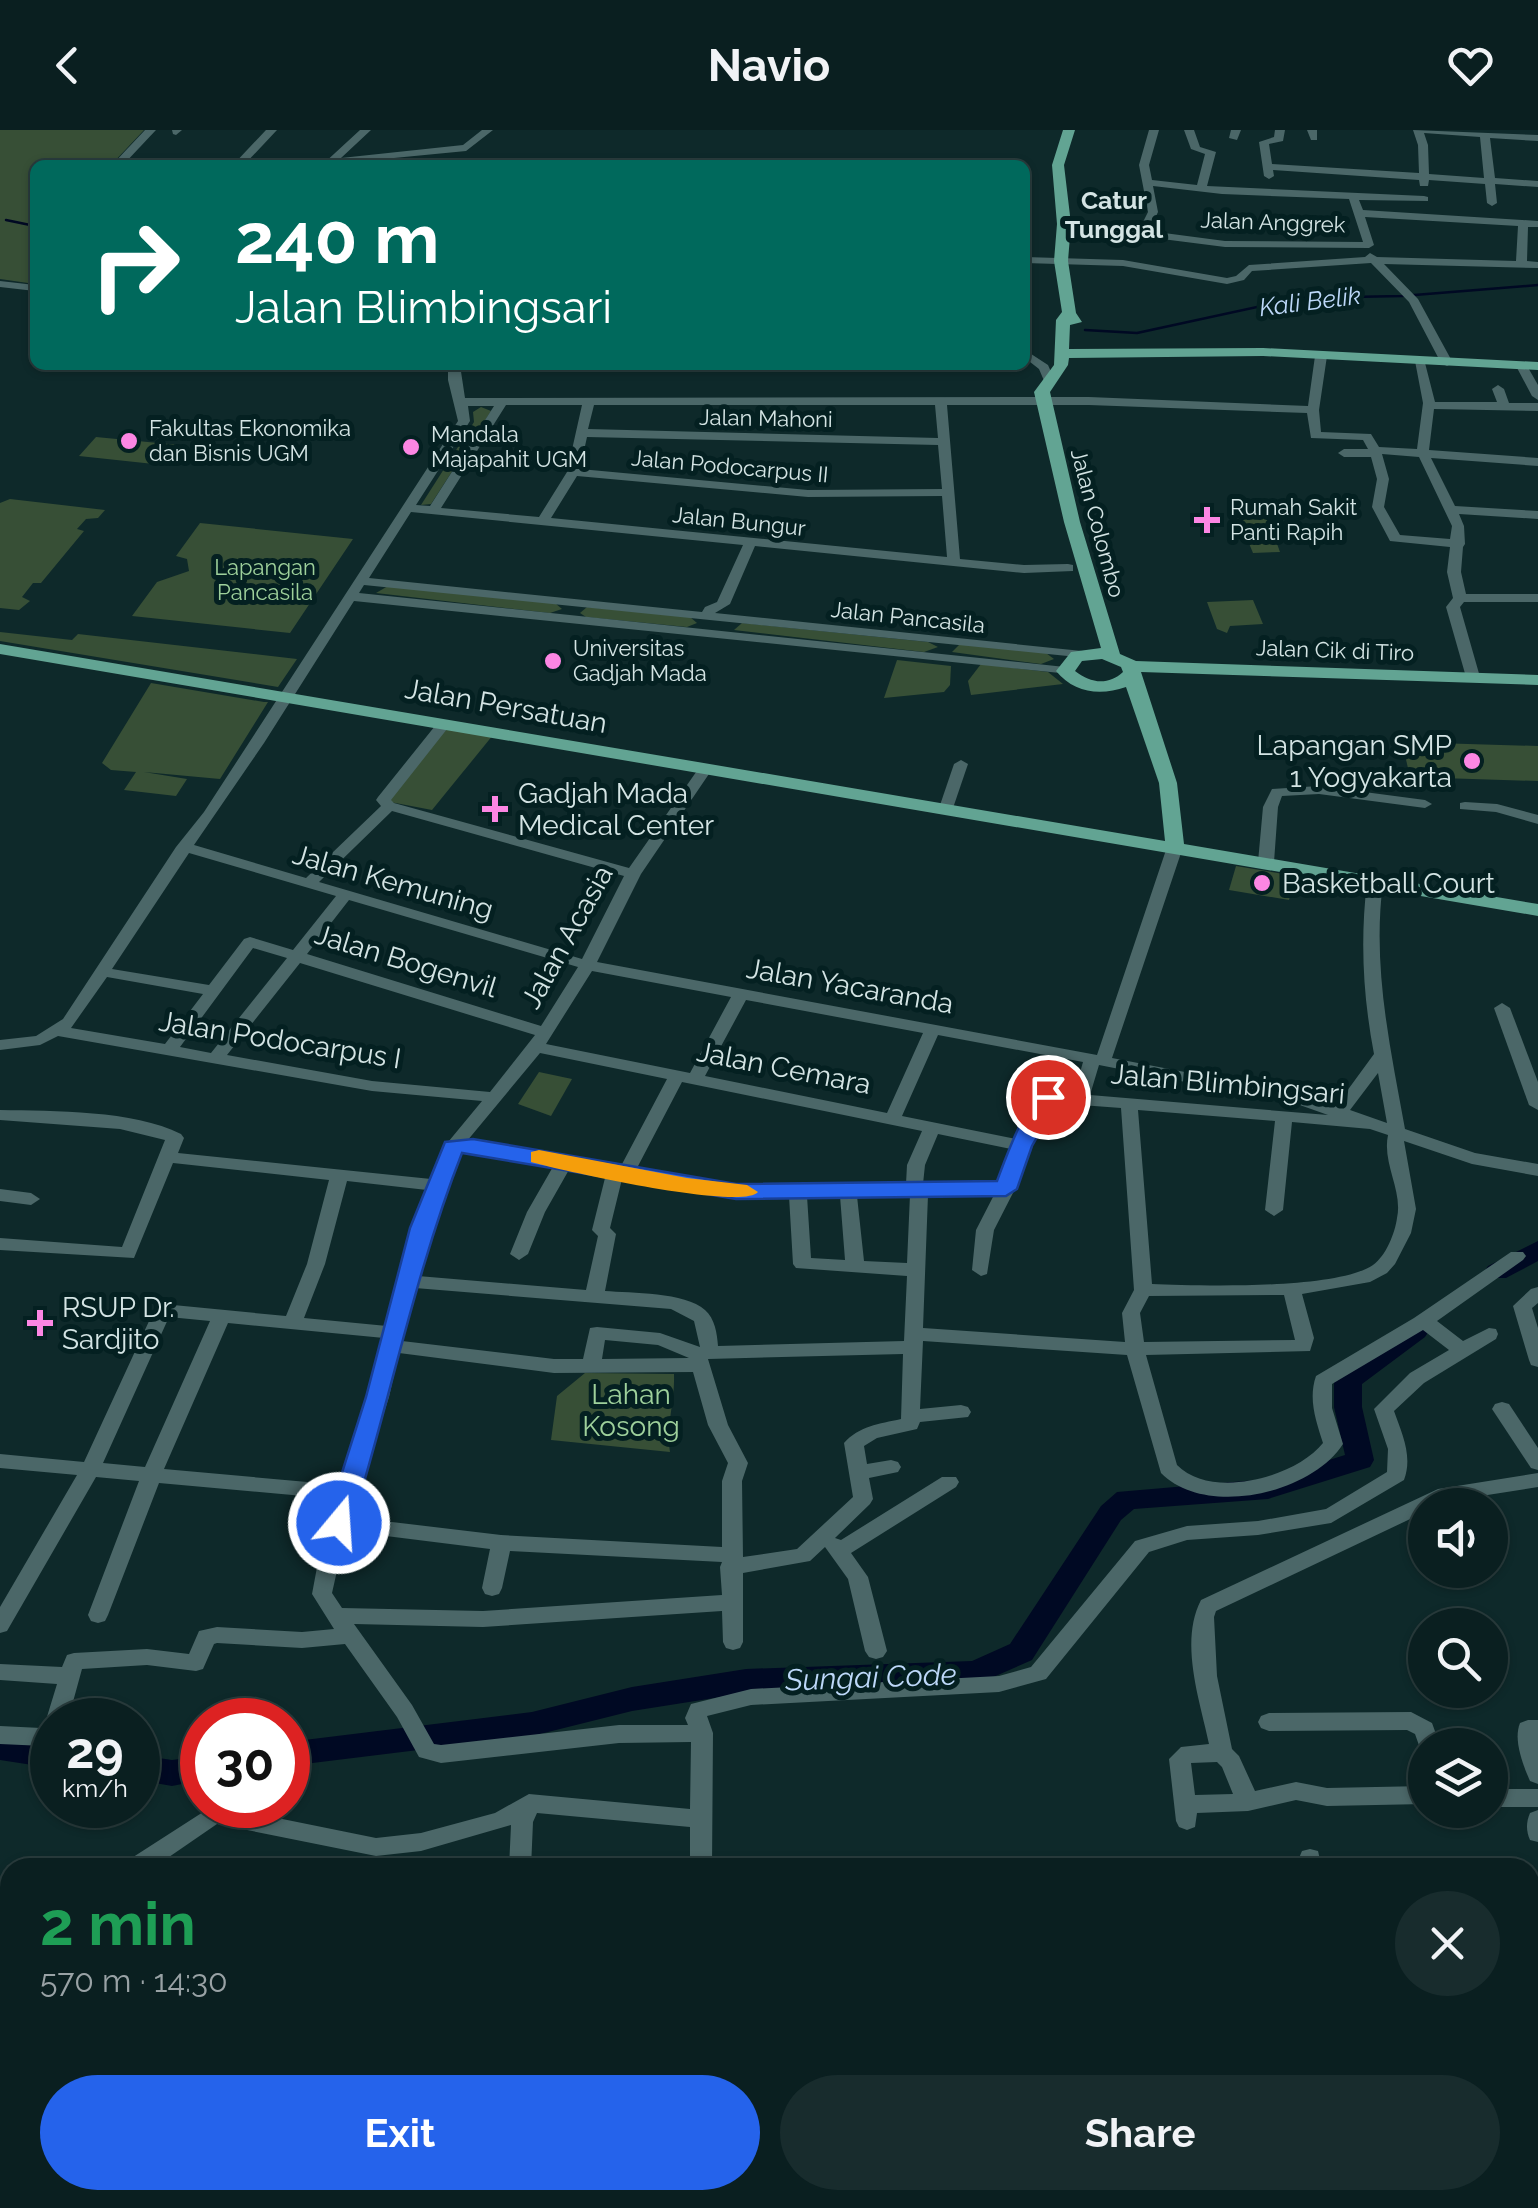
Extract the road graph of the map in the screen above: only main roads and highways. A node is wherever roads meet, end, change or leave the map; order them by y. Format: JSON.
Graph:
{"nodes":[{"id":1,"x":1068,"y":130,"type":"edge"},
{"id":2,"x":1069,"y":314,"type":"junction"},
{"id":3,"x":1061,"y":354,"type":"junction"},
{"id":4,"x":1079,"y":354,"type":"junction"},
{"id":5,"x":1530,"y":366,"type":"edge"},
{"id":6,"x":1046,"y":401,"type":"junction"},
{"id":7,"x":0,"y":649,"type":"edge"},
{"id":8,"x":1112,"y":655,"type":"junction"},
{"id":9,"x":1131,"y":672,"type":"junction"},
{"id":10,"x":1538,"y":680,"type":"edge"},
{"id":11,"x":1108,"y":686,"type":"junction"},
{"id":12,"x":1538,"y":688,"type":"edge"},
{"id":13,"x":1141,"y":704,"type":"junction"},
{"id":14,"x":1175,"y":847,"type":"junction"},
{"id":15,"x":1538,"y":910,"type":"edge"}],
"edges":[{"from":1,"to":2,"type":"main road","name":"Jalan Colombo"},
{"from":2,"to":3,"type":"main road","name":"Jalan Colombo"},
{"from":2,"to":4,"type":"main road","name":"Jalan Colombo"},
{"from":3,"to":4,"type":"main road"},
{"from":3,"to":6,"type":"main road","name":"Jalan Colombo"},
{"from":4,"to":5,"type":"main road"},
{"from":4,"to":6,"type":"main road"},
{"from":6,"to":8,"type":"main road","name":"Jalan Colombo"},
{"from":7,"to":14,"type":"main road","name":"Jalan Persatuan"},
{"from":8,"to":9,"type":"main road"},
{"from":8,"to":11,"type":"main road"},
{"from":9,"to":10,"type":"main road","name":"Jalan Cik di Tiro"},
{"from":9,"to":11,"type":"main road"},
{"from":9,"to":12,"type":"main road","name":"Jalan Cik di Tiro"},
{"from":9,"to":13,"type":"main road"},
{"from":11,"to":13,"type":"main road"},
{"from":13,"to":14,"type":"main road"},
{"from":14,"to":15,"type":"main road","name":"Jalan Persatuan"}]}
